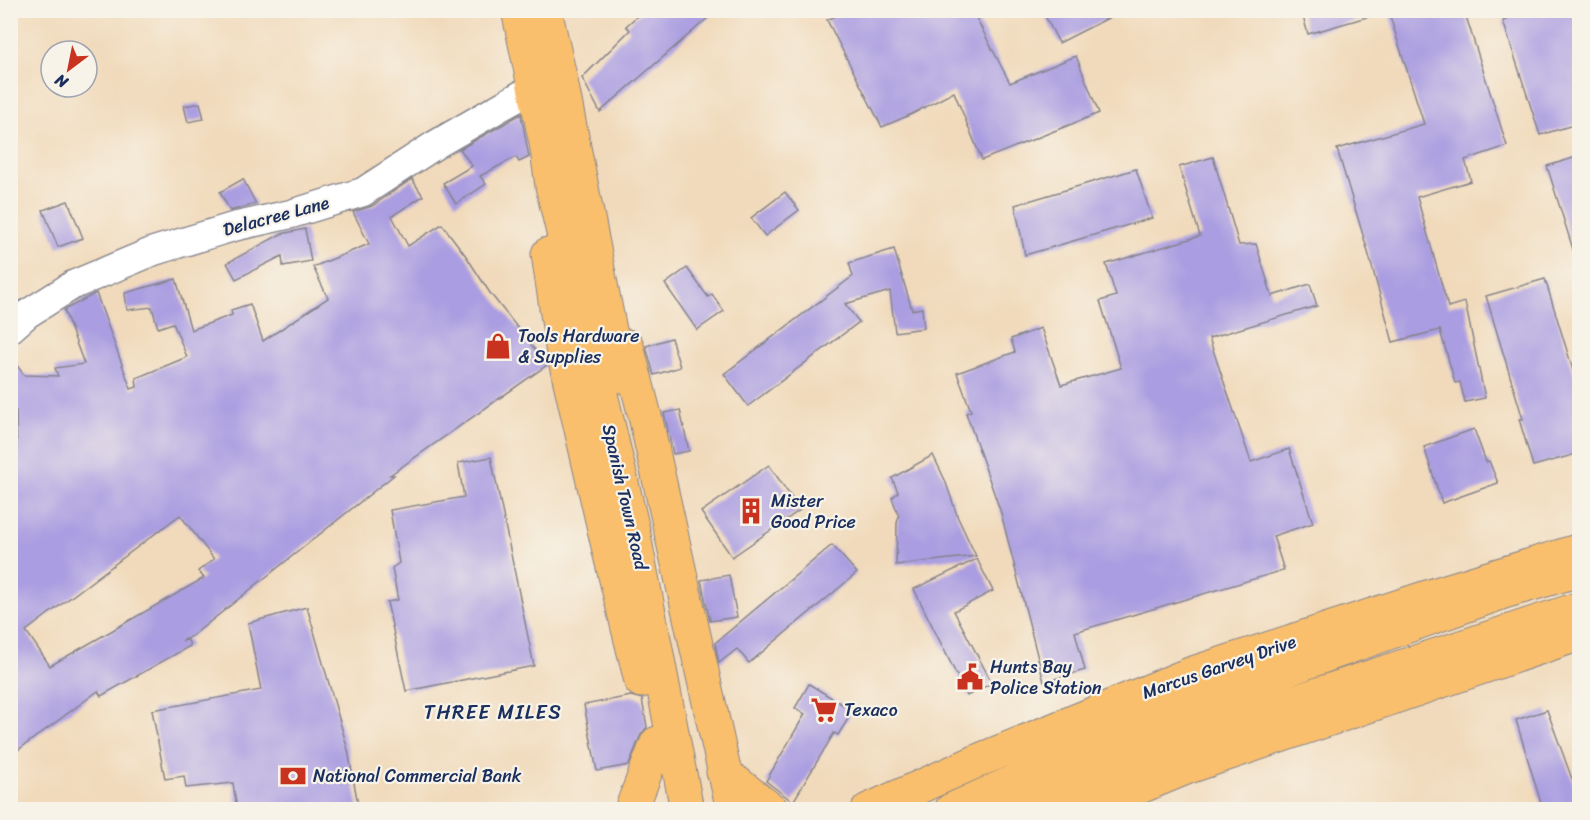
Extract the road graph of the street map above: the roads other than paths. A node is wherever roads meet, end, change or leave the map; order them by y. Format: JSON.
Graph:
{"nodes":[{"id":1,"x":518,"y":10,"type":"edge"},
{"id":2,"x":545,"y":10,"type":"edge"},
{"id":3,"x":535,"y":87,"type":"junction"},
{"id":4,"x":552,"y":186,"type":"junction"},
{"id":5,"x":590,"y":230,"type":"junction"},
{"id":6,"x":10,"y":329,"type":"edge"},
{"id":7,"x":641,"y":529,"type":"junction"},
{"id":8,"x":1580,"y":550,"type":"edge"},
{"id":9,"x":1580,"y":570,"type":"edge"},
{"id":10,"x":1580,"y":608,"type":"edge"},
{"id":11,"x":1580,"y":634,"type":"edge"},
{"id":12,"x":657,"y":743,"type":"junction"},
{"id":13,"x":1118,"y":748,"type":"junction"},
{"id":14,"x":723,"y":772,"type":"junction"},
{"id":15,"x":631,"y":810,"type":"edge"},
{"id":16,"x":667,"y":810,"type":"edge"},
{"id":17,"x":687,"y":810,"type":"edge"},
{"id":18,"x":710,"y":810,"type":"edge"},
{"id":19,"x":733,"y":810,"type":"edge"},
{"id":20,"x":772,"y":810,"type":"edge"},
{"id":21,"x":868,"y":810,"type":"edge"},
{"id":22,"x":951,"y":810,"type":"edge"},
{"id":23,"x":1015,"y":810,"type":"edge"},
{"id":24,"x":1084,"y":810,"type":"edge"}],
"edges":[{"from":1,"to":3,"type":"main road","name":"Spanish Town Road"},
{"from":2,"to":5,"type":"main road","name":"Spanish Town Road"},
{"from":3,"to":4,"type":"main road","name":"Spanish Town Road"},
{"from":3,"to":6,"type":"street","name":"Delacree Lane"},
{"from":4,"to":7,"type":"main road","name":"Spanish Town Road"},
{"from":4,"to":12,"type":"main road","name":"Spanish Town Road"},
{"from":5,"to":7,"type":"main road","name":"Spanish Town Road"},
{"from":5,"to":14,"type":"main road","name":"Spanish Town Road"},
{"from":7,"to":17,"type":"main road","name":"Spanish Town Road"},
{"from":7,"to":18,"type":"main road","name":"Spanish Town Road"},
{"from":8,"to":21,"type":"main road","name":"Marcus Garvey Drive"},
{"from":9,"to":13,"type":"main road","name":"Marcus Garvey Drive"},
{"from":10,"to":13,"type":"main road","name":"Marcus Garvey Drive"},
{"from":11,"to":24,"type":"main road"},
{"from":12,"to":15,"type":"main road"},
{"from":12,"to":16,"type":"main road","name":"Spanish Town Road"},
{"from":13,"to":22,"type":"main road","name":"Marcus Garvey Drive"},
{"from":13,"to":23,"type":"main road","name":"Marcus Garvey Drive"},
{"from":14,"to":19,"type":"main road","name":"Spanish Town Road"},
{"from":14,"to":20,"type":"main road"}]}
